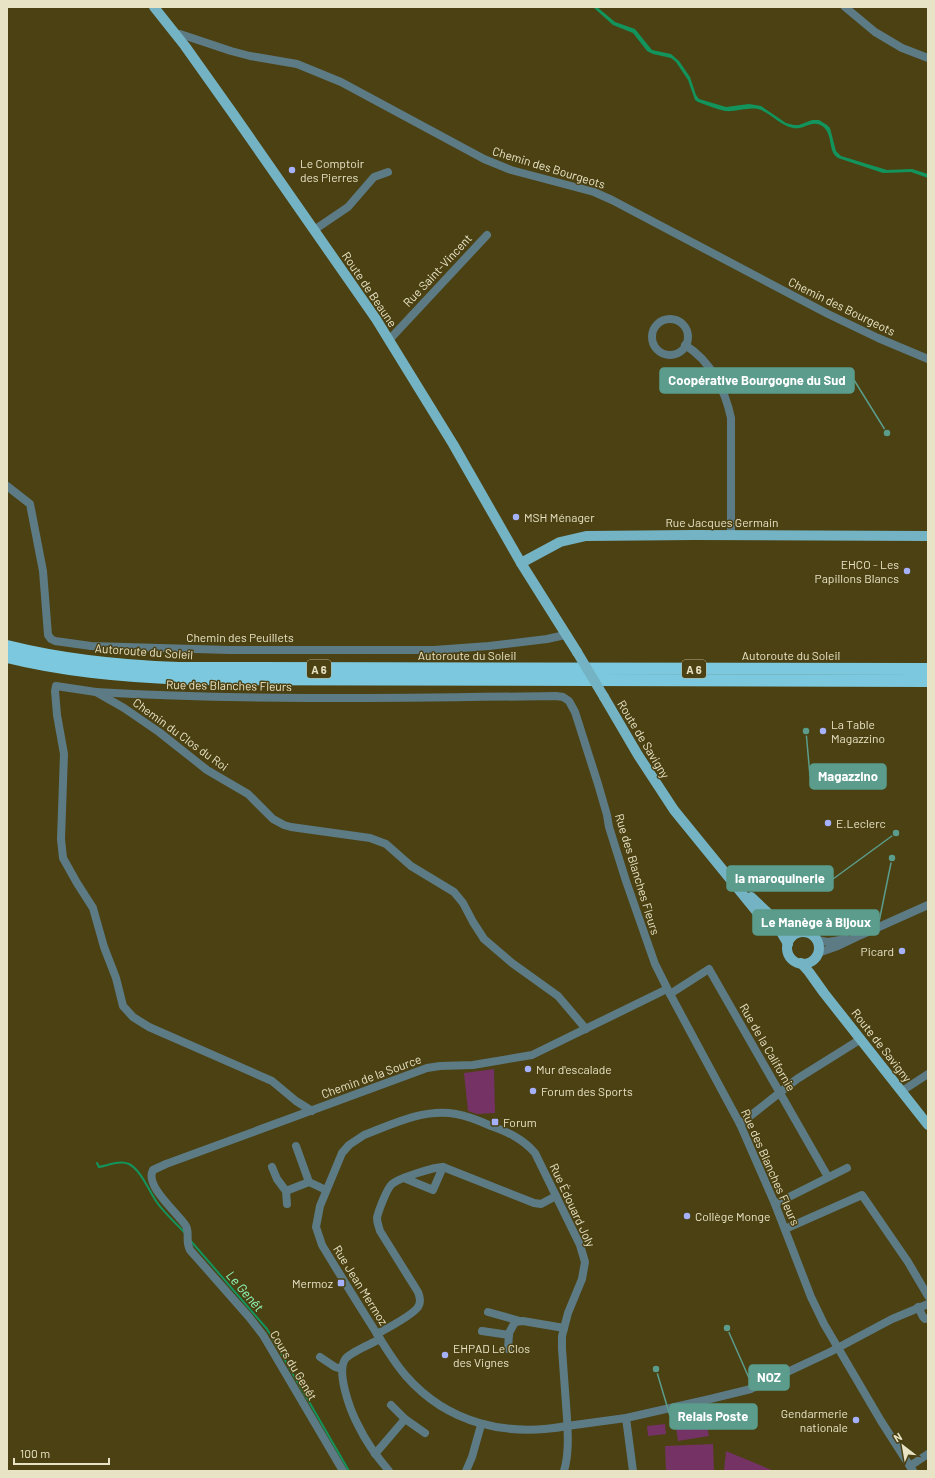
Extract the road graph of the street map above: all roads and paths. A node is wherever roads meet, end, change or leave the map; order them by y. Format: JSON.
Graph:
{"nodes":[{"id":1,"x":154,"y":7,"type":"edge"},
{"id":2,"x":845,"y":7,"type":"edge"},
{"id":3,"x":175,"y":34,"type":"junction"},
{"id":4,"x":928,"y":58,"type":"edge"},
{"id":5,"x":388,"y":172,"type":"dead end"},
{"id":6,"x":314,"y":230,"type":"junction"},
{"id":7,"x":487,"y":235,"type":"dead end"},
{"id":8,"x":389,"y":340,"type":"junction"},
{"id":9,"x":686,"y":345,"type":"junction"},
{"id":10,"x":928,"y":359,"type":"edge"},
{"id":11,"x":7,"y":486,"type":"edge"},
{"id":12,"x":730,"y":535,"type":"junction"},
{"id":13,"x":928,"y":536,"type":"edge"},
{"id":14,"x":521,"y":563,"type":"junction"},
{"id":15,"x":544,"y":600,"type":"joint"},
{"id":16,"x":565,"y":635,"type":"junction"},
{"id":17,"x":7,"y":646,"type":"edge"},
{"id":18,"x":7,"y":657,"type":"edge"},
{"id":19,"x":928,"y":669,"type":"edge"},
{"id":20,"x":928,"y":681,"type":"edge"},
{"id":21,"x":96,"y":692,"type":"junction"},
{"id":22,"x":928,"y":904,"type":"edge"},
{"id":23,"x":765,"y":919,"type":"junction"},
{"id":24,"x":797,"y":933,"type":"junction"},
{"id":25,"x":861,"y":935,"type":"junction"},
{"id":26,"x":817,"y":940,"type":"junction"},
{"id":27,"x":788,"y":944,"type":"junction"},
{"id":28,"x":816,"y":956,"type":"junction"},
{"id":29,"x":801,"y":963,"type":"junction"},
{"id":30,"x":816,"y":981,"type":"junction"},
{"id":31,"x":669,"y":991,"type":"junction"},
{"id":32,"x":586,"y":1029,"type":"junction"},
{"id":33,"x":861,"y":1039,"type":"junction"},
{"id":34,"x":928,"y":1074,"type":"edge"},
{"id":35,"x":902,"y":1091,"type":"junction"},
{"id":36,"x":780,"y":1093,"type":"junction"},
{"id":37,"x":456,"y":1110,"type":"joint"},
{"id":38,"x":312,"y":1111,"type":"junction"},
{"id":39,"x":740,"y":1124,"type":"junction"},
{"id":40,"x":928,"y":1125,"type":"edge"},
{"id":41,"x":296,"y":1146,"type":"dead end"},
{"id":42,"x":272,"y":1167,"type":"dead end"},
{"id":43,"x":443,"y":1167,"type":"junction"},
{"id":44,"x":847,"y":1168,"type":"dead end"},
{"id":45,"x":152,"y":1173,"type":"joint"},
{"id":46,"x":828,"y":1177,"type":"junction"},
{"id":47,"x":404,"y":1178,"type":"junction"},
{"id":48,"x":309,"y":1182,"type":"junction"},
{"id":49,"x":326,"y":1190,"type":"junction"},
{"id":50,"x":286,"y":1191,"type":"junction"},
{"id":51,"x":556,"y":1196,"type":"junction"},
{"id":52,"x":287,"y":1204,"type":"dead end"},
{"id":53,"x":775,"y":1204,"type":"junction"},
{"id":54,"x":785,"y":1229,"type":"junction"},
{"id":55,"x":928,"y":1296,"type":"edge"},
{"id":56,"x":928,"y":1304,"type":"edge"},
{"id":57,"x":918,"y":1307,"type":"junction"},
{"id":58,"x":488,"y":1312,"type":"dead end"},
{"id":59,"x":928,"y":1318,"type":"edge"},
{"id":60,"x":520,"y":1321,"type":"junction"},
{"id":61,"x":564,"y":1328,"type":"junction"},
{"id":62,"x":482,"y":1331,"type":"dead end"},
{"id":63,"x":379,"y":1336,"type":"junction"},
{"id":64,"x":509,"y":1336,"type":"junction"},
{"id":65,"x":838,"y":1348,"type":"junction"},
{"id":66,"x":508,"y":1349,"type":"dead end"},
{"id":67,"x":320,"y":1357,"type":"dead end"},
{"id":68,"x":342,"y":1369,"type":"junction"},
{"id":69,"x":391,"y":1405,"type":"dead end"},
{"id":70,"x":626,"y":1418,"type":"junction"},
{"id":71,"x":405,"y":1419,"type":"junction"},
{"id":72,"x":481,"y":1425,"type":"junction"},
{"id":73,"x":567,"y":1426,"type":"junction"},
{"id":74,"x":425,"y":1433,"type":"dead end"},
{"id":75,"x":375,"y":1454,"type":"junction"},
{"id":76,"x":928,"y":1454,"type":"edge"},
{"id":77,"x":911,"y":1469,"type":"edge"},
{"id":78,"x":343,"y":1471,"type":"edge"},
{"id":79,"x":389,"y":1471,"type":"edge"},
{"id":80,"x":466,"y":1471,"type":"edge"},
{"id":81,"x":564,"y":1471,"type":"edge"},
{"id":82,"x":633,"y":1471,"type":"edge"}],
"edges":[{"from":1,"to":3,"type":"main road","name":"Route de Beaune"},
{"from":2,"to":4,"type":"street"},
{"from":3,"to":6,"type":"main road","name":"Route de Beaune"},
{"from":3,"to":10,"type":"street","name":"Chemin des Bourgeots"},
{"from":5,"to":6,"type":"street"},
{"from":6,"to":8,"type":"main road","name":"Route de Beaune"},
{"from":7,"to":8,"type":"street","name":"Rue Saint-Vincent"},
{"from":8,"to":14,"type":"main road","name":"Route de Beaune"},
{"from":9,"to":9,"type":"street"},
{"from":9,"to":12,"type":"street"},
{"from":11,"to":16,"type":"street","name":"Chemin des Peuillets"},
{"from":12,"to":13,"type":"main road","name":"Rue Jacques Germain"},
{"from":12,"to":14,"type":"main road","name":"Rue Jacques Germain"},
{"from":14,"to":15,"type":"main road","name":"Route de Beaune"},
{"from":15,"to":16,"type":"main road","name":"Route de Savigny"},
{"from":16,"to":23,"type":"main road","name":"Route de Savigny","bridge":true},
{"from":17,"to":19,"type":"highway","name":"Autoroute du Soleil","number":"A 6"},
{"from":18,"to":20,"type":"highway","name":"Autoroute du Soleil","number":"A 6"},
{"from":21,"to":31,"type":"street","name":"Rue des Blanches Fleurs"},
{"from":21,"to":32,"type":"street","name":"Chemin du Clos du Roi"},
{"from":21,"to":38,"type":"street","name":"Chemin du Clos du Roi"},
{"from":22,"to":25,"type":"street"},
{"from":23,"to":24,"type":"main road","name":"Route de Savigny"},
{"from":23,"to":27,"type":"main road","name":"Route de Savigny"},
{"from":24,"to":26,"type":"main road"},
{"from":24,"to":27,"type":"main road"},
{"from":25,"to":26,"type":"street"},
{"from":25,"to":28,"type":"street"},
{"from":26,"to":28,"type":"main road"},
{"from":27,"to":29,"type":"main road"},
{"from":28,"to":29,"type":"main road"},
{"from":28,"to":30,"type":"main road"},
{"from":29,"to":30,"type":"main road","name":"Route de Savigny"},
{"from":30,"to":33,"type":"main road","name":"Route de Savigny"},
{"from":31,"to":32,"type":"street","name":"Chemin de la Source"},
{"from":31,"to":36,"type":"street","name":"Rue de la Californie"},
{"from":31,"to":39,"type":"street","name":"Rue des Blanches Fleurs"},
{"from":32,"to":38,"type":"street","name":"Chemin de la Source"},
{"from":33,"to":35,"type":"main road","name":"Route de Savigny"},
{"from":33,"to":36,"type":"street"},
{"from":34,"to":35,"type":"street"},
{"from":35,"to":40,"type":"main road","name":"Route de Savigny"},
{"from":36,"to":39,"type":"street"},
{"from":36,"to":46,"type":"street","name":"Rue de la Californie"},
{"from":37,"to":49,"type":"street","name":"Rue Jean Mermoz"},
{"from":37,"to":51,"type":"street","name":"Rue Édouard Joly"},
{"from":38,"to":45,"type":"street","name":"Chemin de la Source"},
{"from":39,"to":53,"type":"street","name":"Rue des Blanches Fleurs"},
{"from":41,"to":48,"type":"street"},
{"from":42,"to":50,"type":"street"},
{"from":43,"to":47,"type":"street"},
{"from":43,"to":47,"type":"street"},
{"from":43,"to":51,"type":"street"},
{"from":44,"to":46,"type":"street"},
{"from":45,"to":78,"type":"street","name":"Cours du Genêt"},
{"from":46,"to":53,"type":"street"},
{"from":47,"to":63,"type":"street"},
{"from":48,"to":49,"type":"street"},
{"from":48,"to":50,"type":"street"},
{"from":49,"to":63,"type":"street","name":"Rue Jean Mermoz"},
{"from":50,"to":52,"type":"street"},
{"from":51,"to":61,"type":"street","name":"Rue Édouard Joly"},
{"from":53,"to":54,"type":"street","name":"Rue des Blanches Fleurs"},
{"from":54,"to":55,"type":"street"},
{"from":54,"to":65,"type":"street","name":"Rue des Blanches Fleurs"},
{"from":56,"to":57,"type":"street","name":"Rue Jean Mermoz"},
{"from":57,"to":59,"type":"street"},
{"from":57,"to":65,"type":"street","name":"Rue Jean Mermoz"},
{"from":58,"to":60,"type":"street"},
{"from":60,"to":61,"type":"street"},
{"from":60,"to":64,"type":"street"},
{"from":61,"to":73,"type":"street","name":"Rue Édouard Joly"},
{"from":62,"to":64,"type":"street"},
{"from":63,"to":68,"type":"street"},
{"from":63,"to":72,"type":"street","name":"Rue Jean Mermoz"},
{"from":64,"to":66,"type":"street"},
{"from":65,"to":70,"type":"street","name":"Rue Jean Mermoz"},
{"from":65,"to":77,"type":"street","name":"Rue des Blanches Fleurs"},
{"from":67,"to":68,"type":"street"},
{"from":68,"to":75,"type":"street"},
{"from":69,"to":71,"type":"street"},
{"from":70,"to":73,"type":"street","name":"Rue Jean Mermoz"},
{"from":70,"to":82,"type":"street"},
{"from":71,"to":74,"type":"street"},
{"from":71,"to":75,"type":"street"},
{"from":72,"to":73,"type":"street","name":"Rue Jean Mermoz"},
{"from":72,"to":80,"type":"street"},
{"from":73,"to":81,"type":"street","name":"Rue Édouard Joly"},
{"from":75,"to":79,"type":"street"},
{"from":76,"to":77,"type":"street"}]}
